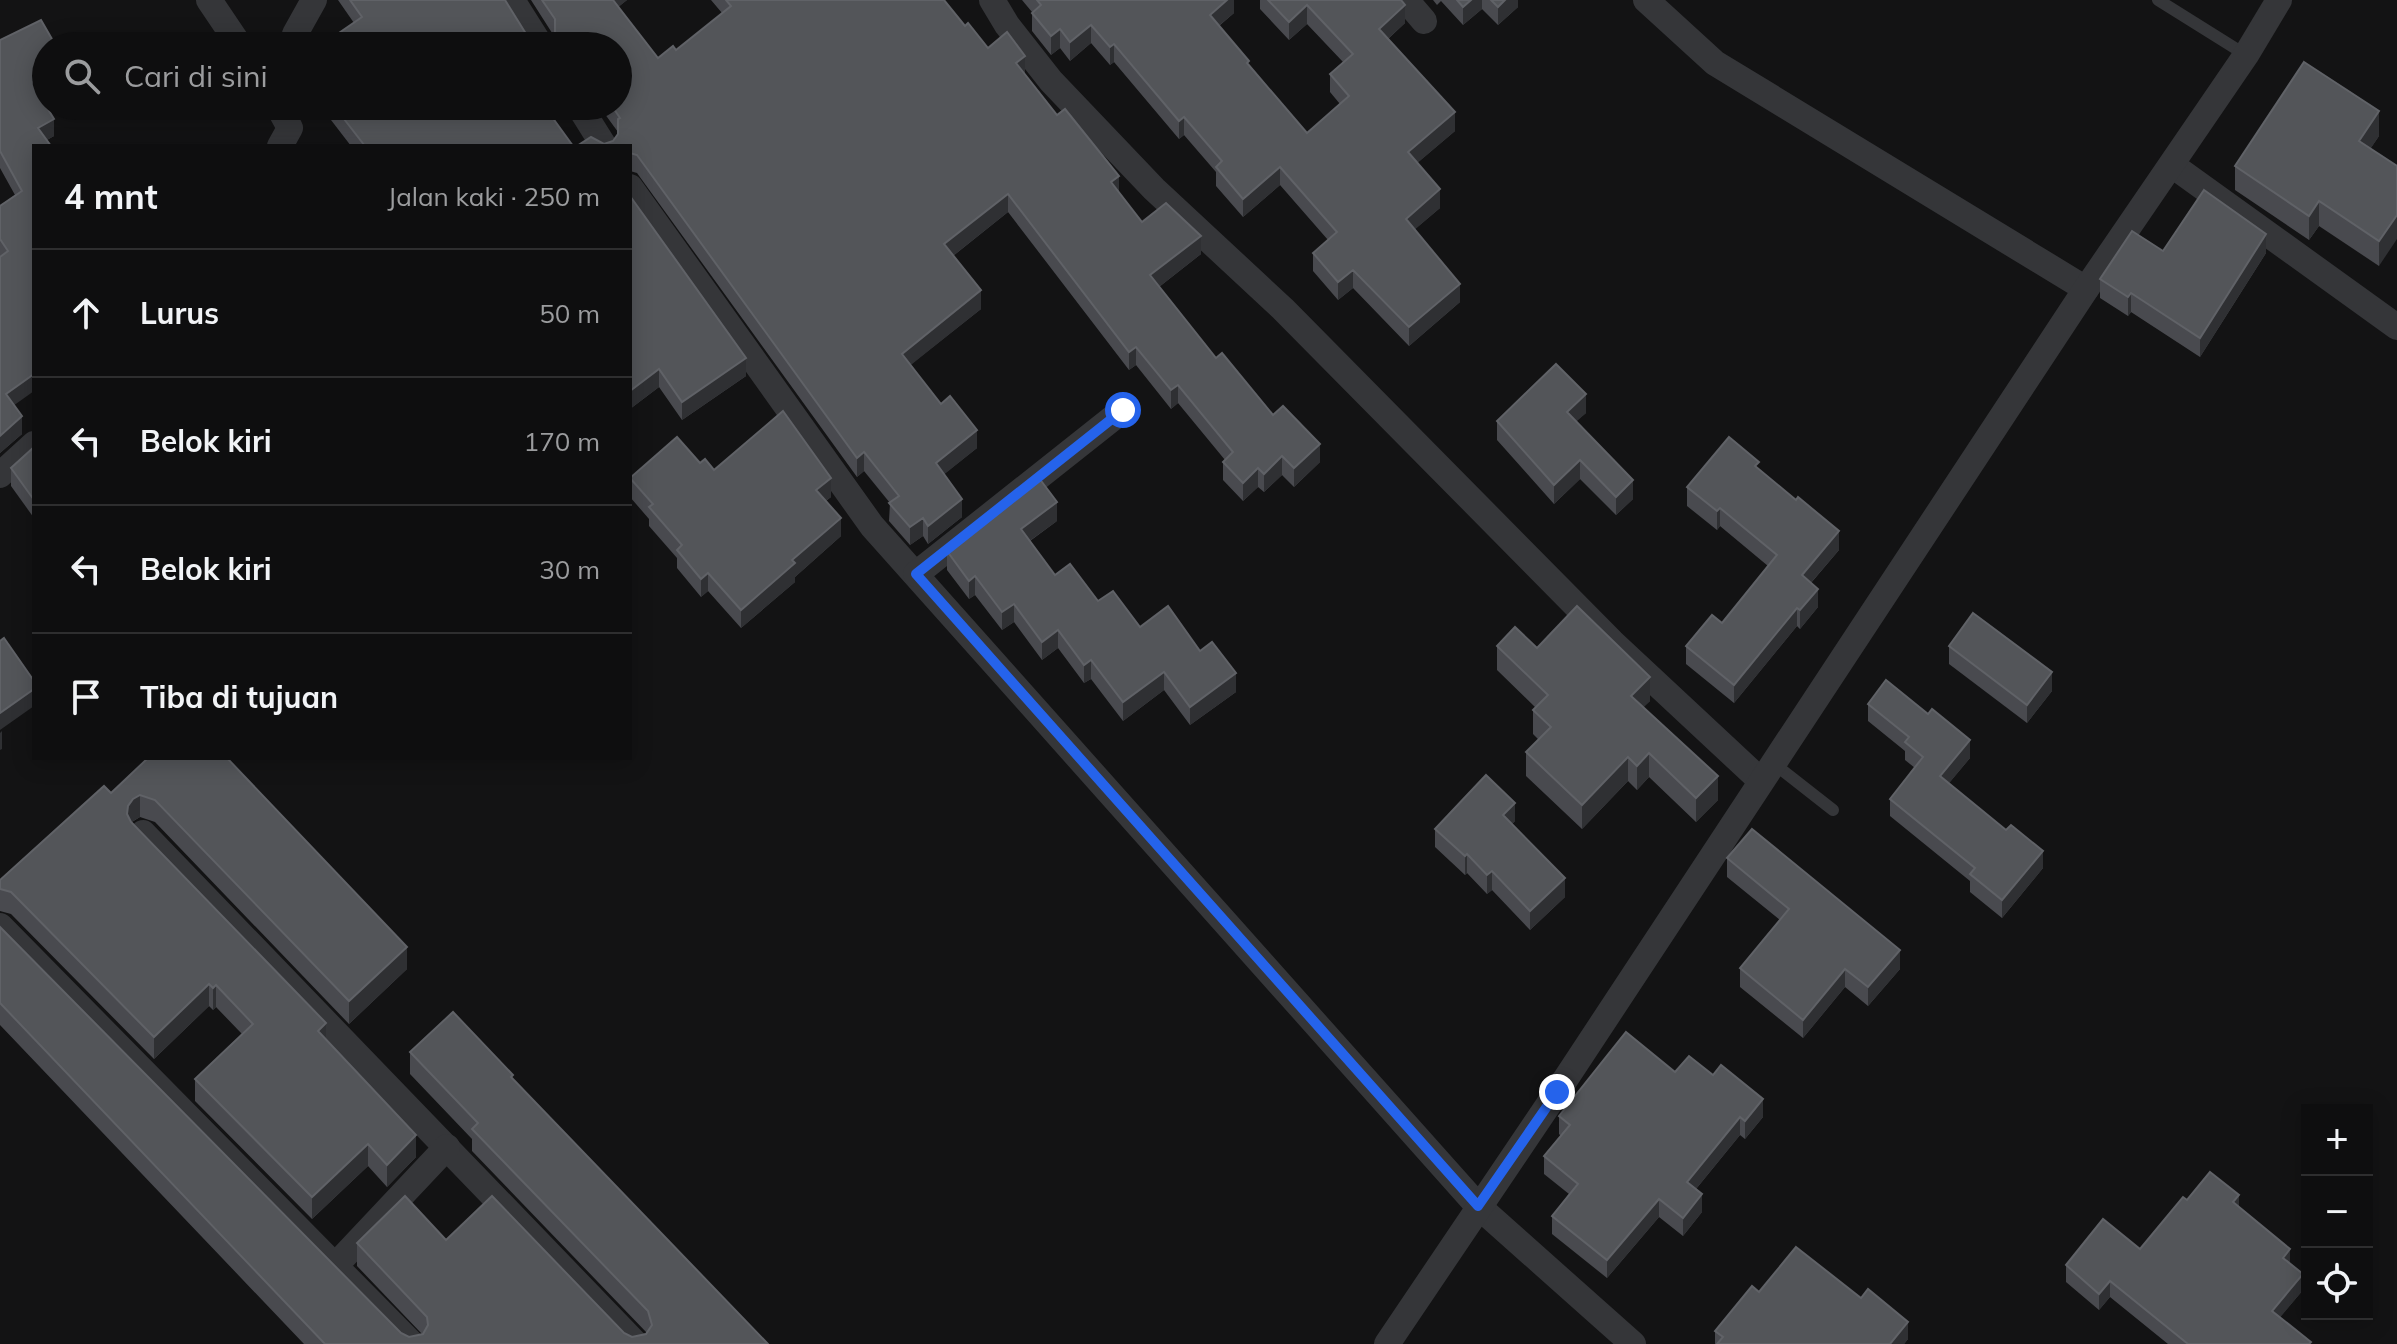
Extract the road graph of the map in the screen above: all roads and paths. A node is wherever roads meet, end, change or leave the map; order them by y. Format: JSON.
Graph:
{"nodes":[{"id":1,"x":209,"y":0,"type":"edge"},
{"id":2,"x":314,"y":0,"type":"edge"},
{"id":3,"x":512,"y":0,"type":"edge"},
{"id":4,"x":992,"y":0,"type":"edge"},
{"id":5,"x":1406,"y":0,"type":"edge"},
{"id":6,"x":1646,"y":0,"type":"edge"},
{"id":7,"x":2158,"y":0,"type":"edge"},
{"id":8,"x":2279,"y":0,"type":"edge"},
{"id":9,"x":1424,"y":21,"type":"dead end"},
{"id":10,"x":231,"y":32,"type":"edge"},
{"id":11,"x":296,"y":32,"type":"edge"},
{"id":12,"x":532,"y":32,"type":"edge"},
{"id":13,"x":2246,"y":55,"type":"junction"},
{"id":14,"x":588,"y":120,"type":"edge"},
{"id":15,"x":603,"y":144,"type":"edge"},
{"id":16,"x":2172,"y":165,"type":"junction"},
{"id":17,"x":632,"y":190,"type":"edge"},
{"id":18,"x":2086,"y":289,"type":"junction"},
{"id":19,"x":2397,"y":327,"type":"edge"},
{"id":20,"x":1123,"y":410,"type":"dead end"},
{"id":21,"x":32,"y":446,"type":"edge"},
{"id":22,"x":0,"y":475,"type":"edge"},
{"id":23,"x":916,"y":574,"type":"junction"},
{"id":24,"x":1767,"y":772,"type":"junction"},
{"id":25,"x":1833,"y":810,"type":"dead end"},
{"id":26,"x":143,"y":833,"type":"edge"},
{"id":27,"x":0,"y":926,"type":"edge"},
{"id":28,"x":447,"y":1147,"type":"junction"},
{"id":29,"x":1478,"y":1206,"type":"junction"},
{"id":30,"x":335,"y":1266,"type":"junction"},
{"id":31,"x":412,"y":1344,"type":"edge"},
{"id":32,"x":636,"y":1344,"type":"edge"},
{"id":33,"x":1387,"y":1344,"type":"edge"},
{"id":34,"x":1633,"y":1344,"type":"edge"}],
"edges":[{"from":1,"to":10,"type":"street"},
{"from":2,"to":11,"type":"street"},
{"from":3,"to":12,"type":"street"},
{"from":4,"to":24,"type":"street"},
{"from":5,"to":9,"type":"street"},
{"from":6,"to":18,"type":"street"},
{"from":7,"to":13,"type":"lane"},
{"from":8,"to":13,"type":"street"},
{"from":13,"to":16,"type":"street"},
{"from":14,"to":15,"type":"street"},
{"from":16,"to":18,"type":"street"},
{"from":16,"to":19,"type":"street"},
{"from":17,"to":23,"type":"street"},
{"from":18,"to":24,"type":"street"},
{"from":20,"to":23,"type":"street"},
{"from":21,"to":22,"type":"street"},
{"from":23,"to":29,"type":"street"},
{"from":24,"to":25,"type":"lane"},
{"from":24,"to":29,"type":"street"},
{"from":26,"to":28,"type":"street"},
{"from":27,"to":30,"type":"street"},
{"from":28,"to":30,"type":"street"},
{"from":28,"to":32,"type":"street"},
{"from":29,"to":33,"type":"street"},
{"from":29,"to":34,"type":"street"},
{"from":30,"to":31,"type":"street"}]}
